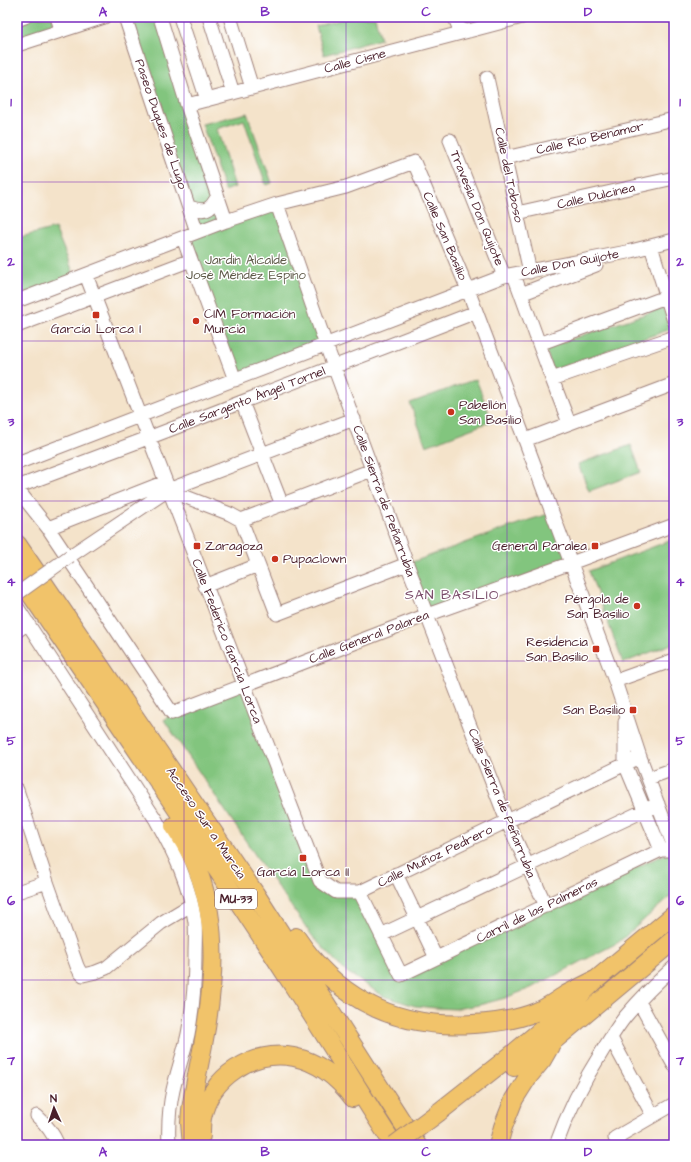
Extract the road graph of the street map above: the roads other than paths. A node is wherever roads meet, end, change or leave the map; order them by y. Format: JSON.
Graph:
{"nodes":[{"id":1,"x":25,"y":17,"type":"edge"},
{"id":2,"x":57,"y":17,"type":"edge"},
{"id":3,"x":104,"y":17,"type":"edge"},
{"id":4,"x":125,"y":17,"type":"edge"},
{"id":5,"x":160,"y":17,"type":"edge"},
{"id":6,"x":180,"y":17,"type":"edge"},
{"id":7,"x":209,"y":17,"type":"edge"},
{"id":8,"x":230,"y":17,"type":"edge"},
{"id":9,"x":455,"y":17,"type":"edge"},
{"id":10,"x":484,"y":17,"type":"edge"},
{"id":11,"x":522,"y":17,"type":"edge"},
{"id":12,"x":17,"y":20,"type":"edge"},
{"id":13,"x":473,"y":30,"type":"junction"},
{"id":14,"x":62,"y":31,"type":"junction"},
{"id":15,"x":17,"y":45,"type":"edge"},
{"id":16,"x":487,"y":78,"type":"dead end"},
{"id":17,"x":252,"y":88,"type":"junction"},
{"id":18,"x":233,"y":93,"type":"junction"},
{"id":19,"x":207,"y":100,"type":"junction"},
{"id":20,"x":187,"y":105,"type":"junction"},
{"id":21,"x":674,"y":118,"type":"edge"},
{"id":22,"x":450,"y":140,"type":"dead end"},
{"id":23,"x":505,"y":158,"type":"junction"},
{"id":24,"x":674,"y":178,"type":"edge"},
{"id":25,"x":218,"y":197,"type":"junction"},
{"id":26,"x":277,"y":204,"type":"junction"},
{"id":27,"x":189,"y":207,"type":"junction"},
{"id":28,"x":517,"y":213,"type":"junction"},
{"id":29,"x":226,"y":221,"type":"junction"},
{"id":30,"x":197,"y":232,"type":"junction"},
{"id":31,"x":183,"y":238,"type":"junction"},
{"id":32,"x":674,"y":240,"type":"edge"},
{"id":33,"x":651,"y":246,"type":"junction"},
{"id":34,"x":627,"y":252,"type":"junction"},
{"id":35,"x":191,"y":260,"type":"junction"},
{"id":36,"x":530,"y":272,"type":"junction"},
{"id":37,"x":86,"y":275,"type":"junction"},
{"id":38,"x":509,"y":275,"type":"junction"},
{"id":39,"x":468,"y":290,"type":"junction"},
{"id":40,"x":521,"y":294,"type":"junction"},
{"id":41,"x":94,"y":296,"type":"junction"},
{"id":42,"x":666,"y":297,"type":"junction"},
{"id":43,"x":17,"y":301,"type":"edge"},
{"id":44,"x":476,"y":312,"type":"junction"},
{"id":45,"x":674,"y":321,"type":"edge"},
{"id":46,"x":17,"y":326,"type":"edge"},
{"id":47,"x":674,"y":337,"type":"edge"},
{"id":48,"x":539,"y":344,"type":"junction"},
{"id":49,"x":326,"y":345,"type":"junction"},
{"id":50,"x":334,"y":366,"type":"junction"},
{"id":51,"x":552,"y":379,"type":"junction"},
{"id":52,"x":235,"y":380,"type":"junction"},
{"id":53,"x":674,"y":384,"type":"edge"},
{"id":54,"x":242,"y":402,"type":"junction"},
{"id":55,"x":140,"y":416,"type":"junction"},
{"id":56,"x":354,"y":419,"type":"junction"},
{"id":57,"x":569,"y":423,"type":"junction"},
{"id":58,"x":148,"y":438,"type":"junction"},
{"id":59,"x":525,"y":440,"type":"junction"},
{"id":60,"x":263,"y":454,"type":"junction"},
{"id":61,"x":17,"y":463,"type":"edge"},
{"id":62,"x":372,"y":470,"type":"junction"},
{"id":63,"x":167,"y":486,"type":"junction"},
{"id":64,"x":17,"y":488,"type":"edge"},
{"id":65,"x":282,"y":505,"type":"junction"},
{"id":66,"x":241,"y":520,"type":"junction"},
{"id":67,"x":674,"y":525,"type":"edge"},
{"id":68,"x":48,"y":528,"type":"junction"},
{"id":69,"x":17,"y":544,"type":"edge"},
{"id":70,"x":407,"y":564,"type":"junction"},
{"id":71,"x":571,"y":564,"type":"junction"},
{"id":72,"x":258,"y":565,"type":"junction"},
{"id":73,"x":17,"y":574,"type":"edge"},
{"id":74,"x":205,"y":586,"type":"junction"},
{"id":75,"x":17,"y":594,"type":"edge"},
{"id":76,"x":17,"y":607,"type":"edge"},
{"id":77,"x":427,"y":615,"type":"junction"},
{"id":78,"x":28,"y":623,"type":"junction"},
{"id":79,"x":17,"y":631,"type":"edge"},
{"id":80,"x":74,"y":656,"type":"junction"},
{"id":81,"x":674,"y":660,"type":"edge"},
{"id":82,"x":615,"y":681,"type":"junction"},
{"id":83,"x":245,"y":685,"type":"junction"},
{"id":84,"x":625,"y":710,"type":"junction"},
{"id":85,"x":640,"y":757,"type":"junction"},
{"id":86,"x":625,"y":764,"type":"junction"},
{"id":87,"x":674,"y":769,"type":"edge"},
{"id":88,"x":649,"y":778,"type":"junction"},
{"id":89,"x":17,"y":790,"type":"edge"},
{"id":90,"x":658,"y":804,"type":"junction"},
{"id":91,"x":644,"y":810,"type":"junction"},
{"id":92,"x":507,"y":821,"type":"junction"},
{"id":93,"x":674,"y":847,"type":"edge"},
{"id":94,"x":661,"y":850,"type":"junction"},
{"id":95,"x":674,"y":850,"type":"edge"},
{"id":96,"x":527,"y":866,"type":"junction"},
{"id":97,"x":396,"y":874,"type":"junction"},
{"id":98,"x":47,"y":882,"type":"junction"},
{"id":99,"x":17,"y":892,"type":"edge"},
{"id":100,"x":360,"y":892,"type":"junction"},
{"id":101,"x":256,"y":895,"type":"junction"},
{"id":102,"x":191,"y":905,"type":"junction"},
{"id":103,"x":546,"y":906,"type":"junction"},
{"id":104,"x":674,"y":915,"type":"edge"},
{"id":105,"x":417,"y":919,"type":"junction"},
{"id":106,"x":381,"y":935,"type":"junction"},
{"id":107,"x":674,"y":940,"type":"edge"},
{"id":108,"x":436,"y":958,"type":"junction"},
{"id":109,"x":674,"y":966,"type":"edge"},
{"id":110,"x":597,"y":979,"type":"junction"},
{"id":111,"x":639,"y":1002,"type":"junction"},
{"id":112,"x":611,"y":1038,"type":"junction"},
{"id":113,"x":552,"y":1042,"type":"junction"},
{"id":114,"x":672,"y":1056,"type":"edge"},
{"id":115,"x":674,"y":1104,"type":"edge"},
{"id":116,"x":37,"y":1116,"type":"dead end"},
{"id":117,"x":442,"y":1116,"type":"junction"},
{"id":118,"x":653,"y":1116,"type":"junction"},
{"id":119,"x":376,"y":1118,"type":"junction"},
{"id":120,"x":58,"y":1145,"type":"edge"},
{"id":121,"x":169,"y":1145,"type":"edge"},
{"id":122,"x":192,"y":1145,"type":"edge"},
{"id":123,"x":202,"y":1145,"type":"edge"},
{"id":124,"x":395,"y":1145,"type":"edge"},
{"id":125,"x":413,"y":1145,"type":"edge"},
{"id":126,"x":417,"y":1145,"type":"edge"},
{"id":127,"x":498,"y":1145,"type":"edge"},
{"id":128,"x":556,"y":1145,"type":"edge"},
{"id":129,"x":619,"y":1145,"type":"edge"}],
"edges":[{"from":1,"to":12,"type":"street"},
{"from":2,"to":14,"type":"street"},
{"from":3,"to":14,"type":"street"},
{"from":4,"to":27,"type":"street","name":"Paseo Duques de Lugo"},
{"from":5,"to":20,"type":"street"},
{"from":6,"to":19,"type":"street"},
{"from":7,"to":18,"type":"street"},
{"from":8,"to":17,"type":"street"},
{"from":9,"to":13,"type":"street"},
{"from":10,"to":13,"type":"street"},
{"from":11,"to":13,"type":"street","name":"Calle Cisne"},
{"from":13,"to":17,"type":"street","name":"Calle Cisne"},
{"from":14,"to":15,"type":"street"},
{"from":16,"to":23,"type":"street","name":"Calle del Toboso"},
{"from":17,"to":18,"type":"street","name":"Calle Cisne"},
{"from":18,"to":19,"type":"street","name":"Calle Cisne"},
{"from":19,"to":20,"type":"street","name":"Calle Cisne"},
{"from":20,"to":25,"type":"street"},
{"from":21,"to":23,"type":"street","name":"Calle Río Benamor"},
{"from":22,"to":38,"type":"street","name":"Travesía Don Quijote"},
{"from":23,"to":28,"type":"street","name":"Calle del Toboso"},
{"from":24,"to":28,"type":"street","name":"Calle Dulcinea"},
{"from":25,"to":27,"type":"street"},
{"from":25,"to":29,"type":"street"},
{"from":26,"to":29,"type":"street"},
{"from":26,"to":39,"type":"street","name":"Calle San Basilio"},
{"from":26,"to":49,"type":"street","name":"Calle Sierra de Peñarrubia"},
{"from":27,"to":30,"type":"street","name":"Paseo Duques de Lugo"},
{"from":28,"to":36,"type":"street","name":"Calle del Toboso"},
{"from":29,"to":30,"type":"street"},
{"from":30,"to":31,"type":"street"},
{"from":31,"to":35,"type":"street"},
{"from":31,"to":37,"type":"street"},
{"from":32,"to":33,"type":"street","name":"Calle Don Quijote"},
{"from":33,"to":34,"type":"street","name":"Calle Don Quijote"},
{"from":33,"to":42,"type":"street"},
{"from":34,"to":36,"type":"street","name":"Calle Don Quijote"},
{"from":34,"to":40,"type":"street"},
{"from":35,"to":41,"type":"street"},
{"from":35,"to":52,"type":"street"},
{"from":36,"to":38,"type":"street","name":"Calle Don Quijote"},
{"from":37,"to":41,"type":"street","name":"Calle Federico García Lorca"},
{"from":37,"to":43,"type":"street"},
{"from":38,"to":39,"type":"street","name":"Calle Don Quijote"},
{"from":38,"to":40,"type":"street","name":"Travesía Don Quijote"},
{"from":39,"to":44,"type":"street","name":"Calle San Basilio"},
{"from":39,"to":49,"type":"street","name":"Calle Sargento Ángel Tornel"},
{"from":40,"to":48,"type":"street","name":"Travesía Don Quijote"},
{"from":41,"to":46,"type":"street"},
{"from":41,"to":55,"type":"street","name":"Calle Federico García Lorca"},
{"from":42,"to":45,"type":"street"},
{"from":42,"to":48,"type":"street"},
{"from":44,"to":50,"type":"street","name":"Calle Sargento Ángel Tornel"},
{"from":44,"to":59,"type":"street","name":"Calle San Basilio"},
{"from":47,"to":51,"type":"street"},
{"from":48,"to":51,"type":"street","name":"Travesía Don Quijote"},
{"from":49,"to":50,"type":"street","name":"Calle Sierra de Peñarrubia"},
{"from":49,"to":52,"type":"street","name":"Calle Sargento Ángel Tornel"},
{"from":50,"to":54,"type":"street","name":"Calle Sargento Ángel Tornel"},
{"from":50,"to":56,"type":"street","name":"Calle Sierra de Peñarrubia"},
{"from":51,"to":57,"type":"street","name":"Travesía Don Quijote"},
{"from":52,"to":55,"type":"street","name":"Calle Sargento Ángel Tornel"},
{"from":53,"to":57,"type":"street"},
{"from":54,"to":58,"type":"street","name":"Calle Sargento Ángel Tornel"},
{"from":54,"to":60,"type":"street"},
{"from":55,"to":58,"type":"street","name":"Calle Federico García Lorca"},
{"from":55,"to":61,"type":"street","name":"Calle Sargento Ángel Tornel"},
{"from":56,"to":60,"type":"street"},
{"from":56,"to":62,"type":"street","name":"Calle Sierra de Peñarrubia"},
{"from":57,"to":59,"type":"street"},
{"from":58,"to":63,"type":"street","name":"Calle Federico García Lorca"},
{"from":58,"to":64,"type":"street","name":"Calle Sargento Ángel Tornel"},
{"from":59,"to":71,"type":"street","name":"Calle San Basilio"},
{"from":60,"to":63,"type":"street"},
{"from":60,"to":65,"type":"street"},
{"from":62,"to":65,"type":"street"},
{"from":62,"to":70,"type":"street","name":"Calle Sierra de Peñarrubia"},
{"from":63,"to":66,"type":"street"},
{"from":63,"to":68,"type":"street"},
{"from":63,"to":74,"type":"street","name":"Calle Federico García Lorca"},
{"from":63,"to":75,"type":"street","bridge":true},
{"from":64,"to":68,"type":"street"},
{"from":65,"to":66,"type":"street"},
{"from":66,"to":72,"type":"street"},
{"from":67,"to":71,"type":"street","name":"Calle General Palarea"},
{"from":68,"to":83,"type":"street","name":"Calle General Palarea"},
{"from":69,"to":101,"type":"highway","name":"Acceso Sur a Murcia","number":"MU-33"},
{"from":70,"to":72,"type":"street"},
{"from":70,"to":77,"type":"street","name":"Calle Sierra de Peñarrubia"},
{"from":71,"to":77,"type":"street","name":"Calle General Palarea"},
{"from":71,"to":82,"type":"street","name":"Calle San Basilio"},
{"from":72,"to":74,"type":"street"},
{"from":73,"to":80,"type":"highway","name":"Acceso Sur a Murcia","number":"MU-33"},
{"from":74,"to":83,"type":"street","name":"Calle Federico García Lorca"},
{"from":76,"to":78,"type":"street"},
{"from":77,"to":83,"type":"street","name":"Calle General Palarea"},
{"from":77,"to":92,"type":"street","name":"Calle Sierra de Peñarrubia"},
{"from":78,"to":79,"type":"street"},
{"from":78,"to":102,"type":"street"},
{"from":80,"to":119,"type":"highway","name":"Acceso Sur a Murcia","number":"MU-33"},
{"from":80,"to":122,"type":"highway"},
{"from":81,"to":82,"type":"street"},
{"from":82,"to":84,"type":"street","name":"Calle San Basilio"},
{"from":83,"to":100,"type":"street","name":"Calle Federico García Lorca"},
{"from":84,"to":85,"type":"street","name":"Calle San Basilio"},
{"from":84,"to":86,"type":"street"},
{"from":85,"to":86,"type":"street","name":"Calle Muñoz Pedrero"},
{"from":85,"to":88,"type":"street","name":"Calle San Basilio"},
{"from":86,"to":91,"type":"street"},
{"from":86,"to":92,"type":"street","name":"Calle Muñoz Pedrero"},
{"from":87,"to":88,"type":"street"},
{"from":88,"to":90,"type":"street","name":"Calle San Basilio"},
{"from":89,"to":98,"type":"street"},
{"from":90,"to":91,"type":"street"},
{"from":90,"to":93,"type":"street","name":"Calle San Basilio"},
{"from":91,"to":94,"type":"street"},
{"from":91,"to":96,"type":"street"},
{"from":92,"to":96,"type":"street","name":"Calle Sierra de Peñarrubia"},
{"from":92,"to":97,"type":"street","name":"Calle Muñoz Pedrero"},
{"from":94,"to":95,"type":"street","name":"Carril de las Palmeras"},
{"from":94,"to":103,"type":"street","name":"Carril de las Palmeras"},
{"from":96,"to":103,"type":"street","name":"Calle Sierra de Peñarrubia"},
{"from":96,"to":105,"type":"street"},
{"from":97,"to":100,"type":"street","name":"Calle Muñoz Pedrero"},
{"from":97,"to":105,"type":"street"},
{"from":98,"to":99,"type":"street"},
{"from":98,"to":102,"type":"street"},
{"from":100,"to":106,"type":"street"},
{"from":101,"to":110,"type":"highway"},
{"from":101,"to":126,"type":"highway","name":"Acceso Sur a Murcia","number":"MU-33"},
{"from":102,"to":121,"type":"street"},
{"from":103,"to":108,"type":"street","name":"Carril de las Palmeras"},
{"from":104,"to":110,"type":"highway"},
{"from":105,"to":106,"type":"street"},
{"from":105,"to":108,"type":"street"},
{"from":106,"to":108,"type":"street","name":"Carril de las Palmeras"},
{"from":107,"to":113,"type":"highway"},
{"from":109,"to":111,"type":"street"},
{"from":110,"to":117,"type":"highway"},
{"from":111,"to":112,"type":"street"},
{"from":111,"to":114,"type":"street"},
{"from":112,"to":118,"type":"street"},
{"from":112,"to":128,"type":"street"},
{"from":113,"to":117,"type":"highway"},
{"from":113,"to":127,"type":"highway"},
{"from":115,"to":118,"type":"street"},
{"from":116,"to":120,"type":"street"},
{"from":117,"to":124,"type":"highway","bridge":true},
{"from":117,"to":125,"type":"highway"},
{"from":118,"to":129,"type":"street"},
{"from":119,"to":123,"type":"highway"},
{"from":119,"to":124,"type":"highway","name":"Acceso Sur a Murcia","number":"MU-33"}]}
